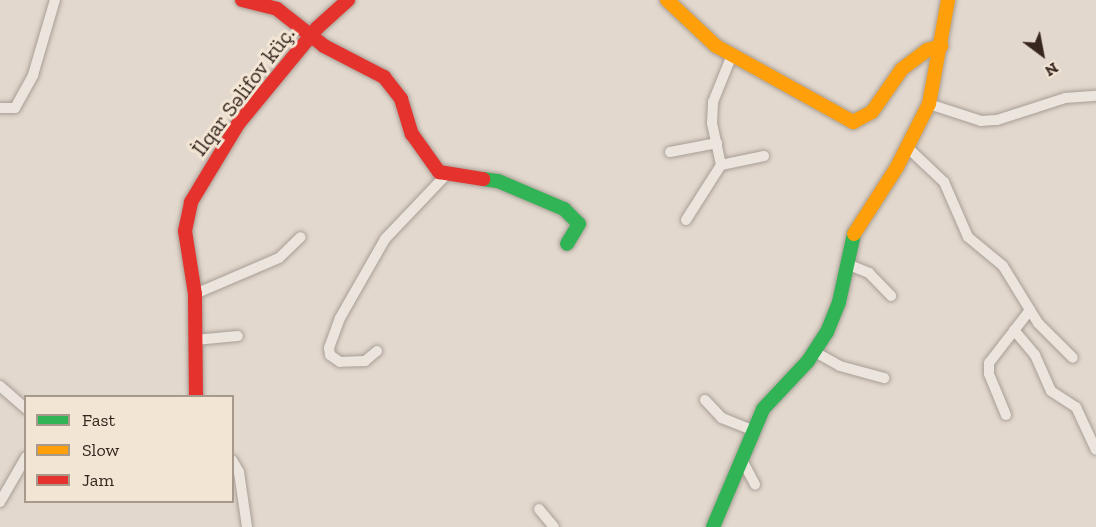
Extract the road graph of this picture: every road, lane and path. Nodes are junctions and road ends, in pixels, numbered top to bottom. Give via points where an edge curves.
1 (55, 0) edge
2 (242, 0) edge
3 (348, 0) edge
4 (667, 0) edge
5 (948, 0) edge
6 (278, 4) edge
7 (311, 36) junction
8 (941, 46) junction
9 (732, 55) junction
10 (1096, 96) edge
11 (929, 104) junction
12 (0, 108) edge
13 (717, 143) junction
14 (908, 148) junction
15 (670, 152) dead end
16 (764, 156) dead end
17 (721, 165) junction
18 (446, 175) junction
19 (686, 220) dead end
20 (301, 237) dead end
21 (567, 244) dead end
22 (847, 264) junction
23 (195, 294) junction
24 (891, 296) dead end
25 (1030, 310) junction
26 (1014, 330) junction
27 (238, 336) dead end
28 (195, 340) junction
29 (377, 351) dead end
30 (814, 352) junction
31 (1073, 358) dead end
32 (884, 378) dead end
33 (0, 386) edge
34 (196, 395) edge
35 (705, 400) dead end
36 (24, 407) edge
37 (1006, 415) dead end
38 (752, 430) junction
39 (1096, 450) edge
40 (741, 458) junction
41 (24, 460) edge
42 (234, 463) edge
43 (755, 484) dead end
44 (0, 502) edge
45 (539, 508) dead end
46 (247, 527) edge
47 (554, 527) edge
48 (713, 527) edge

1 - 12 street via 33,75 15,108
2 - 6 street
3 - 7 street, İlqar Səlifov küç.
4 - 9 street via 695,30
5 - 8 street
6 - 7 street
7 - 18 street via 370,68 395,88 420,147
7 - 23 street, İlqar Səlifov küç. via 238,124 191,202 185,231
8 - 9 street via 927,50 902,69 872,112 853,122
8 - 11 street
9 - 13 street via 713,102 712,123
10 - 11 street via 1065,98 997,120 981,121
11 - 14 street
13 - 15 street
13 - 17 street
14 - 22 street via 855,227
14 - 25 street via 938,173 968,237 1003,266
16 - 17 street
17 - 19 street
18 - 21 street via 498,181 564,209 579,224
18 - 29 street via 400,221 366,267 329,348 330,355 340,362 365,361
20 - 23 street via 279,258
22 - 24 street via 868,273
22 - 30 street via 836,308
23 - 28 street, İlqar Səlifov küç.
25 - 26 street
25 - 31 street via 1049,336
26 - 37 street via 989,363 989,374
26 - 39 street via 1035,355 1051,391 1076,407
27 - 28 street
28 - 34 street, İlqar Səlifov küç.
30 - 32 street via 840,366
30 - 38 street via 772,396
33 - 36 street
35 - 38 street via 722,418
38 - 40 street
40 - 43 street
40 - 48 street
41 - 44 street
42 - 46 street via 239,472
45 - 47 street

